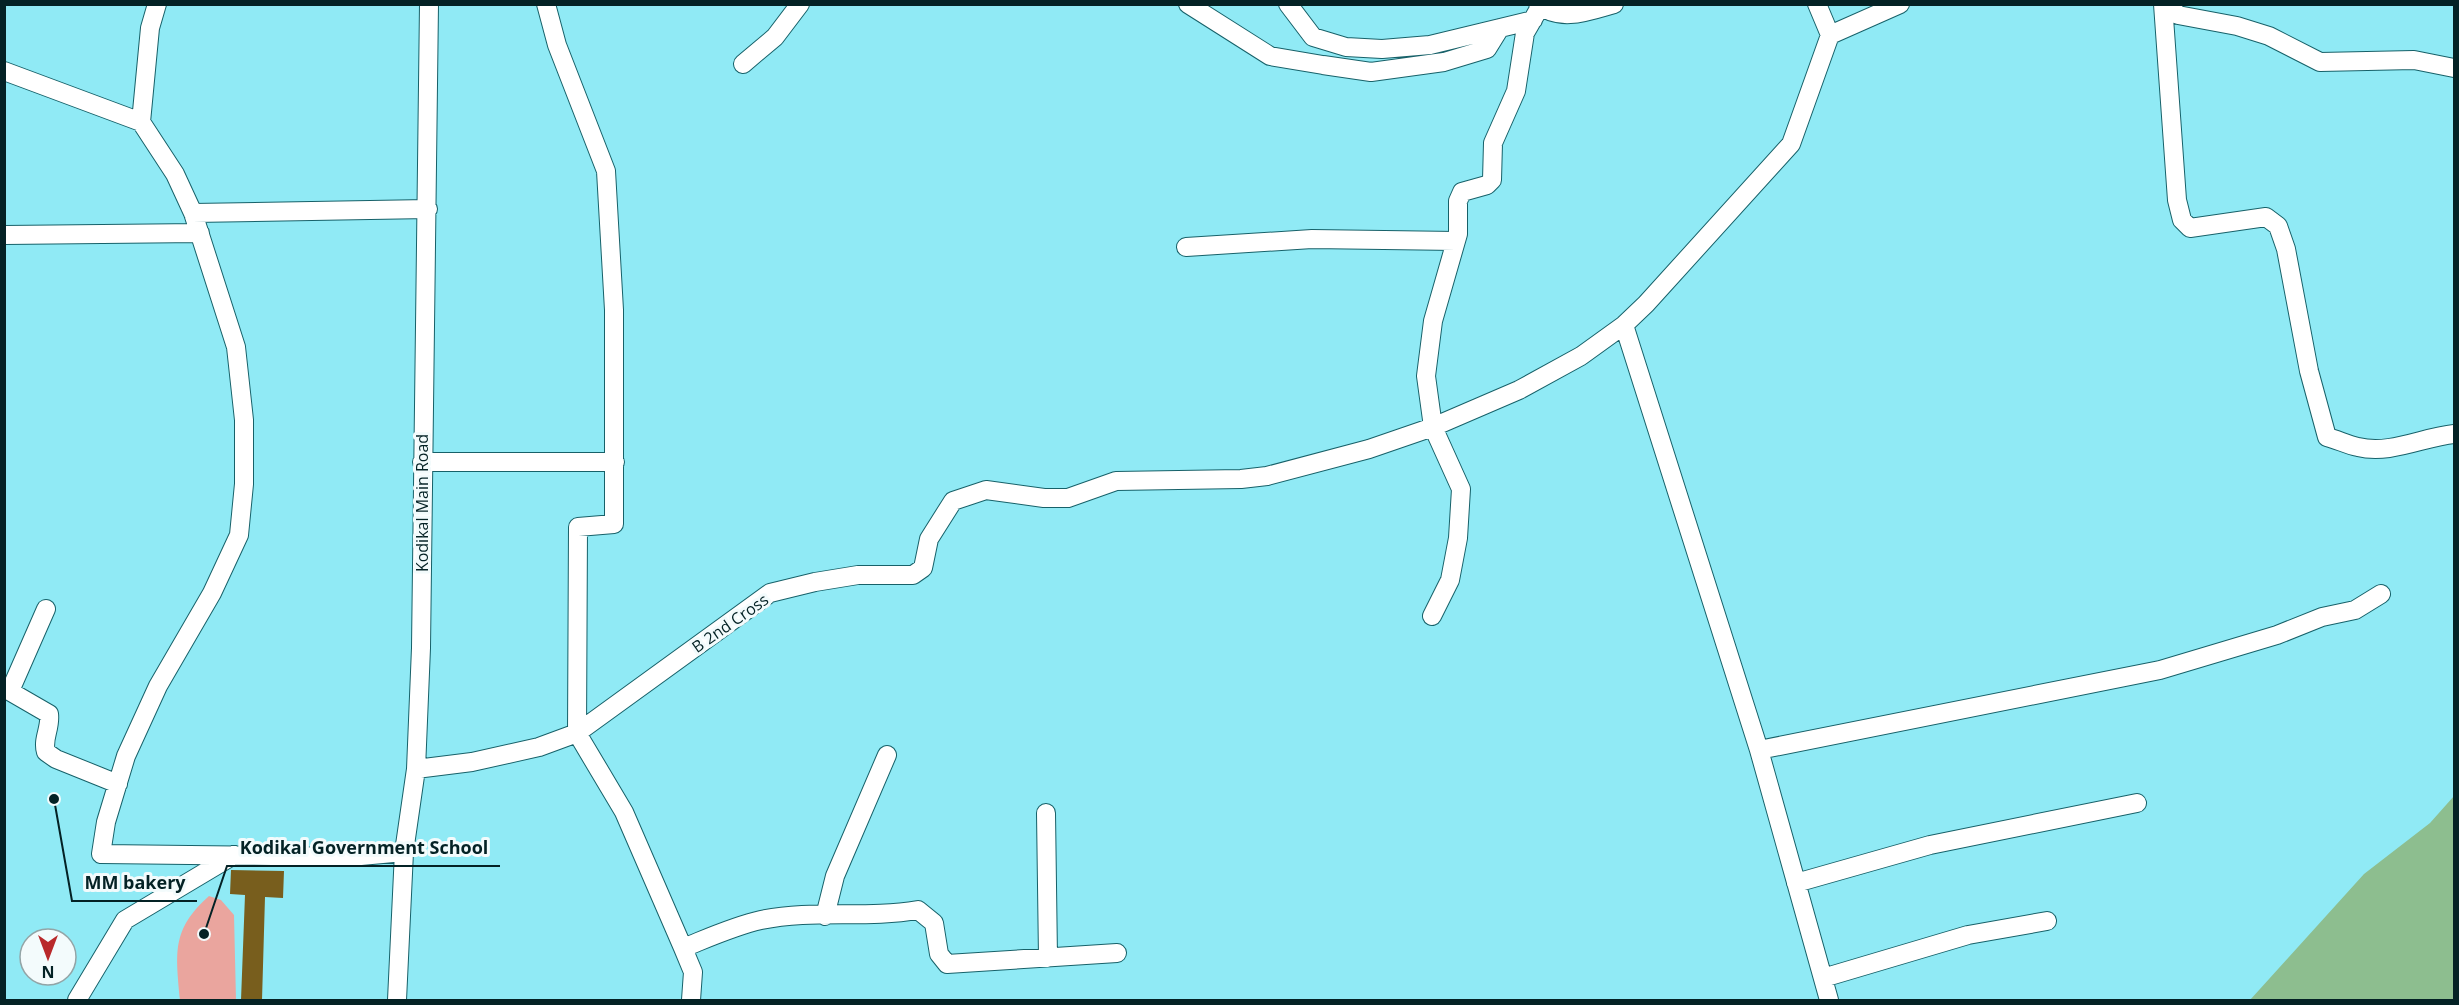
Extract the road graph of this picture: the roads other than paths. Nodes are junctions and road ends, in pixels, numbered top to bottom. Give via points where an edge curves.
1 (157, 4) edge
2 (429, 4) edge
3 (546, 4) edge
4 (800, 4) edge
5 (1188, 4) edge
6 (1288, 4) edge
7 (1614, 4) edge
8 (1817, 4) edge
9 (1900, 4) edge
10 (2163, 4) edge
11 (2168, 4) edge
12 (1537, 10) edge
13 (1500, 27) junction
14 (1830, 35) junction
15 (743, 64) dead end
16 (2454, 68) edge
17 (4, 71) edge
18 (141, 122) junction
19 (428, 209) junction
20 (193, 213) junction
21 (200, 233) junction
22 (4, 234) edge
23 (1456, 241) junction
24 (1186, 247) dead end
25 (1624, 325) junction
26 (1433, 427) junction
27 (2454, 434) edge
28 (422, 462) junction
29 (615, 462) junction
30 (2381, 594) dead end
31 (45, 609) dead end
32 (1432, 616) dead end
33 (7, 690) edge
34 (577, 733) junction
35 (1759, 750) junction
36 (887, 755) dead end
37 (416, 769) junction
38 (118, 784) junction
39 (2137, 803) dead end
40 (1046, 813) dead end
41 (404, 852) junction
42 (235, 855) junction
43 (1796, 883) junction
44 (825, 916) junction
45 (2048, 921) dead end
46 (683, 948) junction
47 (1117, 953) dead end
48 (1048, 958) junction
49 (1823, 978) junction
50 (77, 1000) edge
51 (398, 1000) edge
52 (691, 1000) edge
53 (1829, 1000) edge

1 - 18 street via 150,28
2 - 19 street, Kodikal Main Road
3 - 29 street via 557,45 606,171 614,310
4 - 15 street via 775,38
5 - 13 street via 1270,56 1371,72 1444,62 1488,49
6 - 13 street via 1312,37 1346,47 1430,45
7 - 12 street via 1559,15
8 - 14 street
9 - 14 street
10 - 27 street via 2177,200 2182,220 2190,228 2266,217 2278,226 2327,437 2359,448 2383,448
11 - 16 street via 2178,15 2269,36 2320,62 2414,60
12 - 13 street
12 - 23 street via 1525,33 1516,91 1493,143 1492,180 1462,192
14 - 25 street, B 2nd Cross via 1791,144 1702,245
17 - 18 street
18 - 20 street via 176,174
19 - 20 street
19 - 28 street, Kodikal Main Road
20 - 21 street
21 - 22 street
21 - 38 street via 236,347 244,420 239,535 212,593 158,686 126,756
23 - 24 street via 1312,239
23 - 26 street via 1428,348 1426,376
25 - 26 street, B 2nd Cross via 1550,373
25 - 35 street
26 - 32 street via 1461,489 1450,580
26 - 34 street, B 2nd Cross via 1267,476 1116,481 1068,498 986,490 953,501 929,539 923,568 913,575 858,575 770,593
28 - 29 street
28 - 37 street, Kodikal Main Road
29 - 34 street via 614,524 578,526
30 - 35 street via 2355,609 2160,670
31 - 33 street
33 - 38 street via 49,714 45,752
34 - 37 street, B 2nd Cross via 539,747 472,762
34 - 46 street via 624,812
35 - 43 street
36 - 44 street via 835,876
37 - 41 street, Kodikal Main Road
38 - 42 street via 101,854
39 - 43 street via 1930,845
40 - 48 street
41 - 42 street via 350,857
41 - 51 street, Kodikal Main Road
42 - 50 street via 125,920
43 - 49 street
44 - 46 street via 761,920
44 - 48 street via 891,915 918,910 934,923 939,954 947,964
45 - 49 street via 1968,935
46 - 52 street via 693,972
47 - 48 street
49 - 53 street

